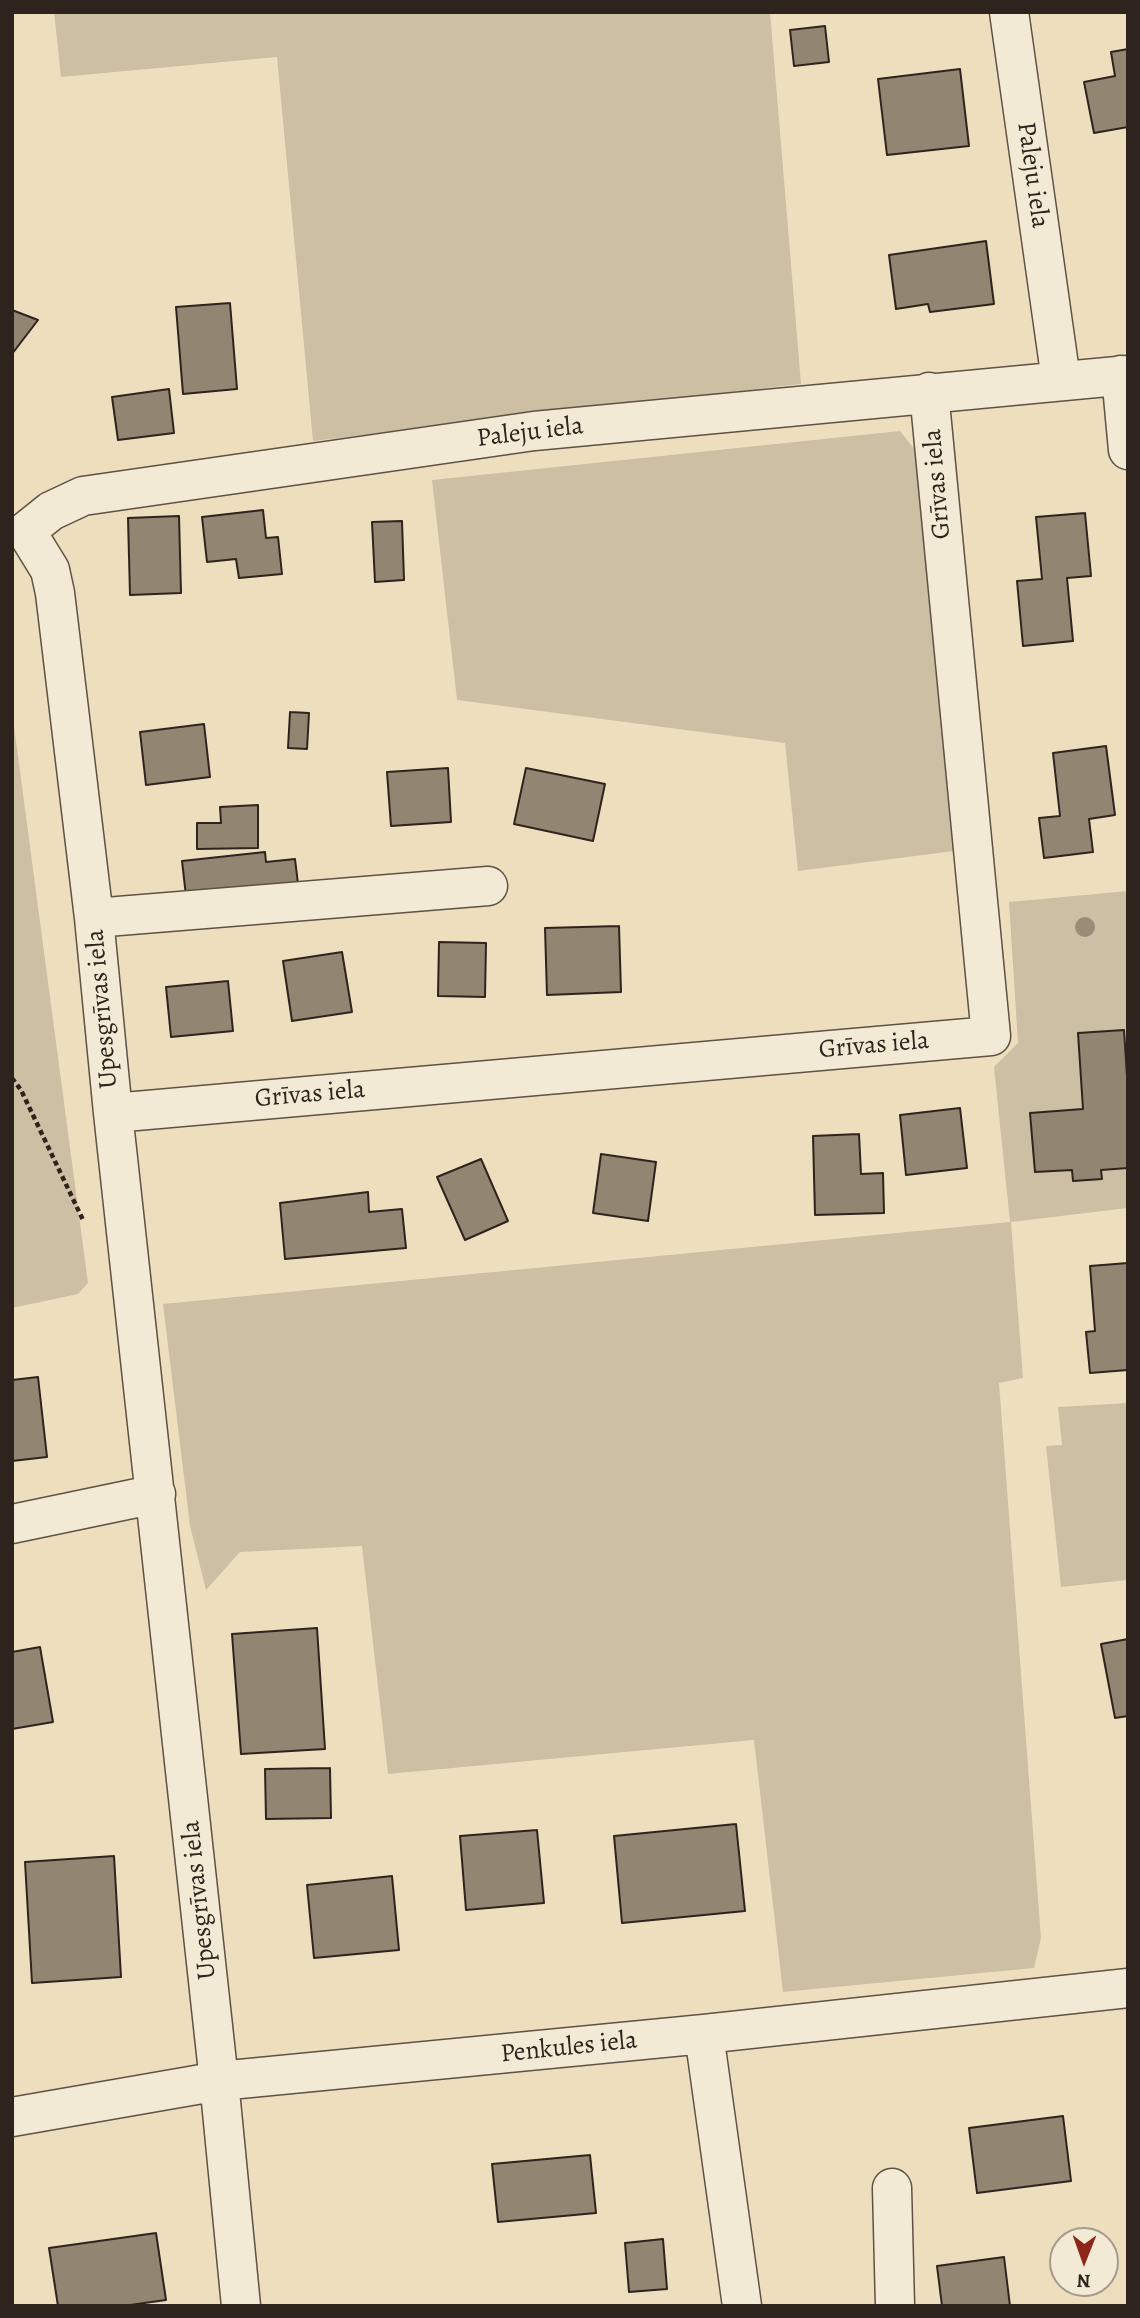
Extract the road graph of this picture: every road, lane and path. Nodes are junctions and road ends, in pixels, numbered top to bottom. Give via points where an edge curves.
1 (1009, 12) edge
2 (1125, 375) edge
3 (1061, 380) junction
4 (929, 392) junction
5 (1128, 450) edge
6 (19, 529) edge
7 (488, 886) dead end
8 (94, 918) junction
9 (12, 1078) edge
10 (113, 1113) junction
11 (85, 1223) dead end
12 (156, 1494) junction
13 (12, 1524) edge
14 (1128, 1988) edge
15 (704, 2035) junction
16 (219, 2081) junction
17 (12, 2117) edge
18 (892, 2188) dead end
19 (241, 2306) edge
20 (742, 2306) edge
21 (895, 2306) edge

1 - 3 street, Paleju iela
2 - 3 street, Paleju iela
2 - 5 street
3 - 4 street, Paleju iela
4 - 6 street, Paleju iela via 534,431 83,496
4 - 10 street, Grīvas iela via 991,1036
6 - 8 street, Upesgrīvas iela via 50,570 55,593
7 - 8 street
8 - 10 street, Upesgrīvas iela
9 - 11 path
10 - 12 street, Upesgrīvas iela
12 - 13 street
12 - 16 street, Upesgrīvas iela
14 - 15 street, Penkules iela
15 - 16 street, Penkules iela
15 - 20 street
16 - 17 street, Penkules iela
16 - 19 street, Upesgrīvas iela
18 - 21 street

